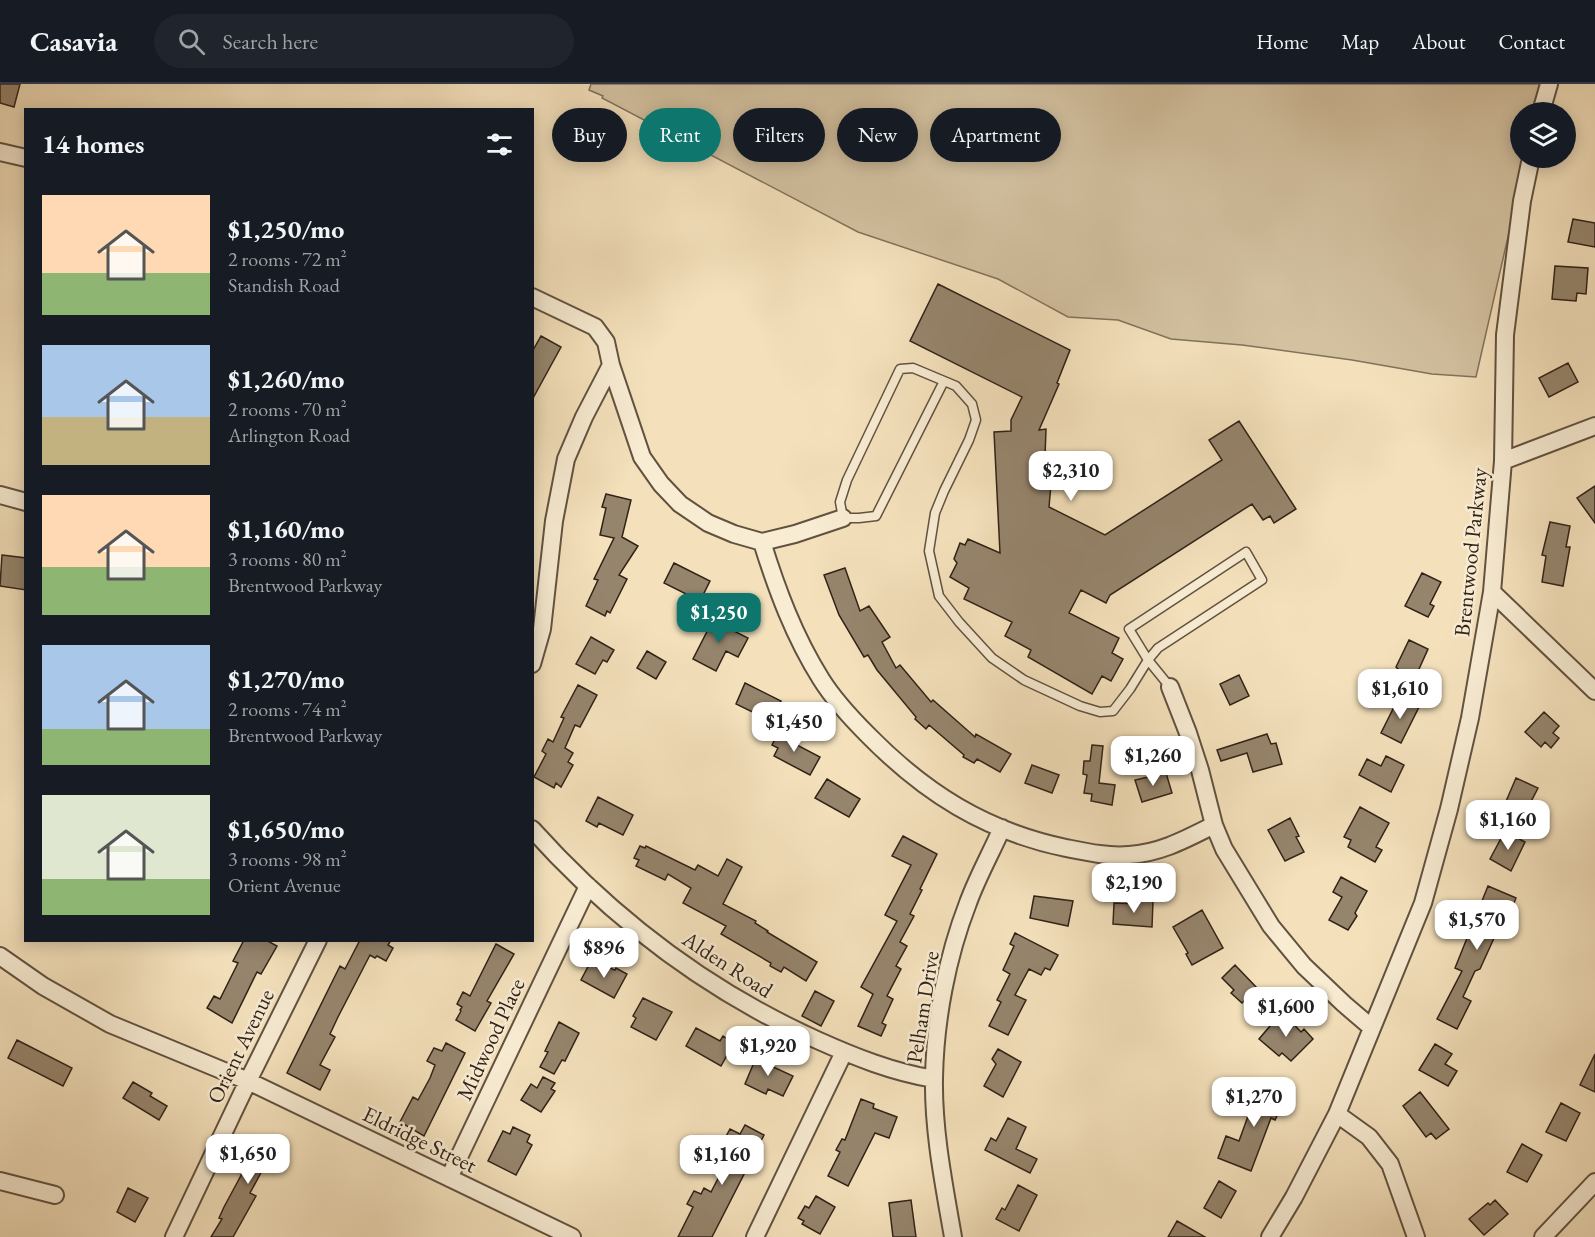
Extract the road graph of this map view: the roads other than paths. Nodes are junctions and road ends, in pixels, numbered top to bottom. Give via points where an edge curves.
1 (1549, 84) edge
2 (1544, 102) edge
3 (0, 152) edge
4 (24, 158) edge
5 (1529, 168) edge
6 (534, 298) edge
7 (611, 365) junction
8 (944, 381) junction
9 (1595, 426) edge
10 (1503, 461) junction
11 (0, 495) edge
12 (24, 501) edge
13 (843, 518) junction
14 (762, 542) junction
15 (1492, 592) junction
16 (534, 657) edge
17 (1148, 660) junction
18 (1170, 687) joint
19 (1595, 691) edge
20 (1214, 825) junction
21 (1002, 828) junction
22 (534, 831) edge
23 (588, 886) junction
24 (317, 942) edge
25 (0, 956) edge
26 (1372, 1028) junction
27 (844, 1053) junction
28 (934, 1079) junction
29 (248, 1081) junction
30 (1337, 1114) junction
31 (449, 1179) junction
32 (0, 1181) edge
33 (1595, 1182) edge
34 (55, 1195) dead end
35 (174, 1237) edge
36 (572, 1237) edge
37 (755, 1237) edge
38 (953, 1237) edge
39 (1270, 1237) edge
40 (1416, 1237) edge
41 (1544, 1237) edge

1 - 2 street
3 - 4 street
5 - 10 street, Brentwood Parkway via 1505,335
6 - 7 street via 595,327 606,342
7 - 14 street via 642,457 661,484 680,504 708,523
7 - 16 street via 566,459 554,521 542,629
8 - 13 lane via 876,516
8 - 13 lane via 913,368 900,369 847,480 840,502
8 - 17 lane via 956,386 972,404 976,420 935,513 929,551 939,596 992,658 1024,680 1080,706 1113,711
9 - 10 street
10 - 15 street, Brentwood Parkway
11 - 12 street
13 - 14 street
14 - 21 street via 784,609 822,681 848,715 926,788
15 - 19 street
15 - 26 street, Brentwood Parkway via 1449,809 1423,903
17 - 17 lane via 1158,648 1262,580 1246,552 1129,629
17 - 18 lane
18 - 20 street via 1200,770
20 - 21 street via 1166,849 1129,856 1089,853
20 - 26 street via 1224,849 1271,926 1304,966
21 - 28 street, Pelham Drive via 955,942 944,990
22 - 23 street, Alden Road
23 - 27 street, Alden Road via 654,943 705,979 755,1010
23 - 31 street, Midwood Place
24 - 29 street, Orient Avenue
25 - 29 street, Eldridge Street via 110,1024
26 - 30 street, Brentwood Parkway
27 - 28 street, Alden Road via 908,1075
27 - 37 street
28 - 38 street, Pelham Drive via 939,1151
29 - 31 street, Eldridge Street
29 - 35 street, Orient Avenue
30 - 39 street, Brentwood Parkway
30 - 40 street via 1369,1137 1390,1164
31 - 36 street, Eldridge Street
32 - 34 street
33 - 41 street

